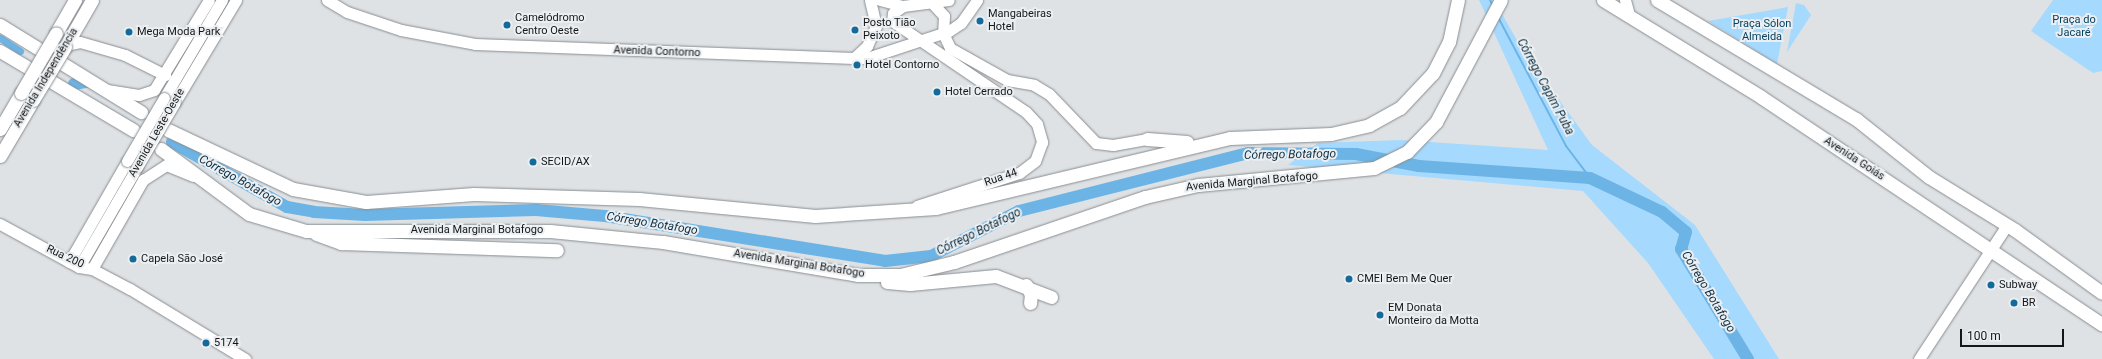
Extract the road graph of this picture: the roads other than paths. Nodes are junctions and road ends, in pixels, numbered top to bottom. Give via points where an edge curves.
1 (75, 0) edge
2 (92, 0) edge
3 (209, 0) edge
4 (222, 0) edge
5 (236, 0) edge
6 (327, 0) edge
7 (870, 0) edge
8 (880, 0) edge
9 (949, 0) edge
10 (978, 0) edge
11 (1458, 0) edge
12 (1603, 0) edge
13 (1625, 0) edge
14 (1658, 0) edge
15 (1500, 1) edge
16 (934, 4) junction
17 (903, 6) junction
18 (1629, 15) junction
19 (892, 21) junction
20 (0, 25) edge
21 (876, 26) junction
22 (943, 33) junction
23 (919, 38) junction
24 (65, 46) junction
25 (0, 51) edge
26 (854, 58) junction
27 (164, 75) junction
28 (106, 90) junction
29 (169, 100) junction
30 (141, 112) dead end
31 (0, 129) edge
32 (133, 130) dead end
33 (168, 130) dead end
34 (1147, 139) joint
35 (1201, 144) junction
36 (161, 149) dead end
37 (0, 156) edge
38 (196, 177) junction
39 (902, 211) junction
40 (0, 224) edge
41 (2007, 225) junction
42 (306, 231) junction
43 (557, 250) dead end
44 (1991, 251) junction
45 (74, 264) junction
46 (92, 269) junction
47 (858, 275) junction
48 (1026, 285) junction
49 (2102, 294) edge
50 (1050, 297) dead end
51 (1030, 304) dead end
52 (2102, 324) edge
53 (245, 359) edge
54 (1920, 359) edge

1 - 31 main road, Avenida Independência, bridge
2 - 24 main road, Avenida Independência
3 - 27 main road
4 - 29 main road, Avenida Leste-Oeste
5 - 29 main road, Avenida Leste-Oeste
6 - 26 main road, Avenida Contorno via 346,12 401,30 475,44
7 - 21 main road
8 - 17 main road
9 - 16 main road
10 - 22 main road, Avenida Contorno via 961,23
11 - 35 main road via 1449,42 1433,73 1413,96 1386,117 1350,131 1331,134 1262,135
12 - 18 main road, Avenida Goiás
13 - 18 main road
14 - 41 main road via 1856,119 1930,177
15 - 47 main road, Avenida Marginal Botafogo via 1436,122 1407,152 1374,168 1339,174 1198,186 1145,197 954,262 900,275
16 - 17 main road
16 - 22 main road via 944,16
17 - 19 main road via 893,12
18 - 44 main road, Avenida Goiás via 1761,97
19 - 21 main road
19 - 23 main road, Rua 44
20 - 28 main road
21 - 26 main road via 867,46
22 - 23 main road, Avenida Contorno
22 - 34 main road via 950,48 1007,80 1034,85 1049,94 1096,142 1113,145
23 - 26 main road, Avenida Contorno via 867,58
23 - 39 main road, Rua 44 via 1026,112 1037,124 1042,142 1035,161 1019,172
24 - 27 main road via 80,42 125,56
24 - 37 main road, Avenida Independência, bridge
25 - 32 main road
27 - 28 main road via 154,90 139,95
28 - 30 main road
29 - 45 main road, Avenida Leste-Oeste, bridge
33 - 39 main road via 293,188 366,202 474,194 639,199 815,216
34 - 35 main road
35 - 39 main road via 936,208
36 - 38 main road, Avenida Marginal Botafogo
38 - 42 main road, Avenida Marginal Botafogo via 249,214
38 - 46 main road via 166,165 143,180
40 - 45 main road, Rua 200
41 - 44 main road
41 - 49 main road
42 - 43 main road via 341,243
42 - 47 main road, Avenida Marginal Botafogo via 550,231 663,242
44 - 52 main road, Avenida Goiás
44 - 54 main road
45 - 46 main road, Rua 200
46 - 53 main road, Rua 200 via 130,289
47 - 48 main road via 892,284 996,276
48 - 50 main road
48 - 51 main road via 1031,294

